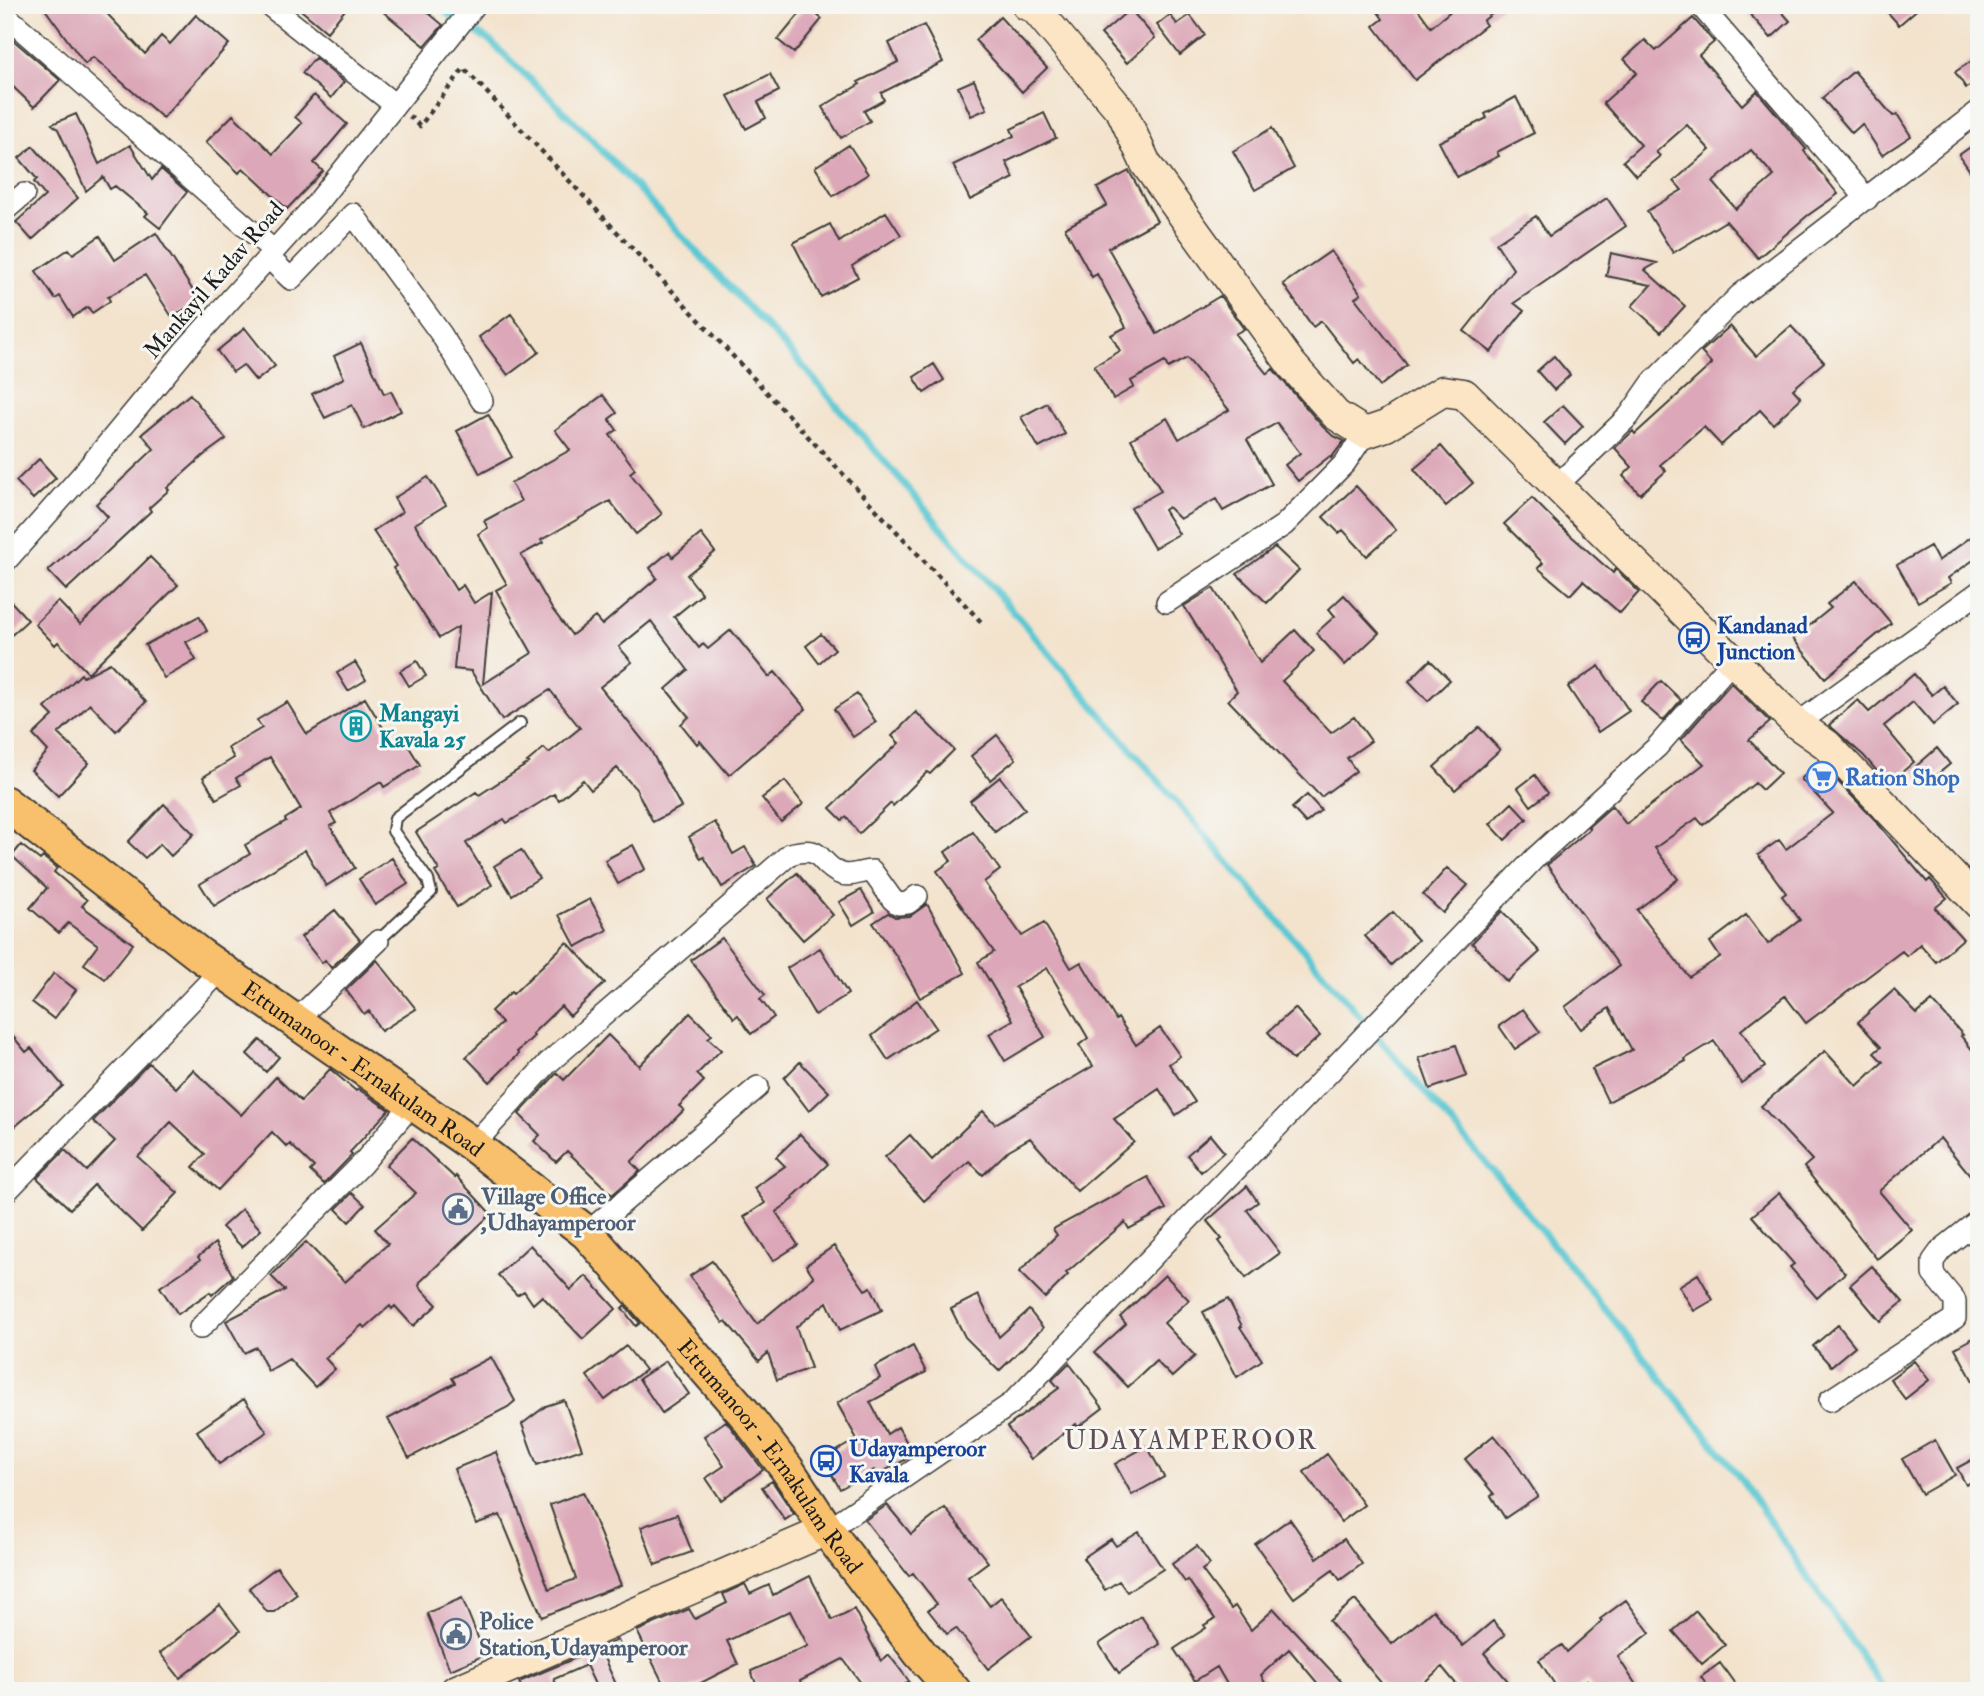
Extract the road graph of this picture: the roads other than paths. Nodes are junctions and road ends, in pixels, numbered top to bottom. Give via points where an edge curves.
1 (270, 5) edge
2 (1700, 5) edge
3 (1033, 6) edge
4 (473, 7) edge
5 (5, 15) edge
6 (395, 104) junction
7 (1979, 111) edge
8 (23, 194) dead end
9 (1867, 199) junction
10 (5, 211) edge
11 (271, 254) junction
12 (482, 401) dead end
13 (1364, 433) junction
14 (1556, 486) junction
15 (5, 562) edge
16 (1979, 592) edge
17 (1167, 602) dead end
18 (1733, 660) junction
19 (520, 723) dead end
20 (1797, 724) junction
21 (5, 803) edge
22 (917, 896) dead end
23 (1979, 904) edge
24 (378, 941) joint
25 (221, 970) junction
26 (295, 1021) junction
27 (758, 1087) dead end
28 (413, 1103) junction
29 (474, 1145) junction
30 (5, 1193) edge
31 (1979, 1220) edge
32 (587, 1233) junction
33 (200, 1328) dead end
34 (1830, 1400) dead end
35 (827, 1530) junction
36 (455, 1691) edge
37 (954, 1691) edge

1 - 6 street
2 - 9 street
3 - 13 main road via 1122,112 1146,164 1291,364 1336,415
4 - 6 street, Mankayil Kadav Road
5 - 11 street
6 - 11 street, Mankayil Kadav Road
7 - 9 street
8 - 10 street
9 - 14 street via 1740,295 1652,383 1629,416
11 - 12 street via 291,279 353,214 441,334
11 - 15 street, Mankayil Kadav Road
13 - 14 main road via 1386,426 1443,391 1464,394
13 - 17 street via 1345,463 1284,525
14 - 18 main road
16 - 20 street
18 - 20 main road
18 - 35 street via 1657,747 1535,858 1011,1404
19 - 24 lane via 395,818 393,831 428,880 431,892
20 - 23 main road via 1827,744
21 - 25 main road, Ettumanoor - Ernakulam Road
22 - 29 street via 898,904 872,871 849,876 816,852 790,853 547,1064
24 - 26 street
25 - 26 main road, Ettumanoor - Ernakulam Road
25 - 30 street
26 - 28 main road, Ettumanoor - Ernakulam Road
27 - 32 street
28 - 29 main road, Ettumanoor - Ernakulam Road
28 - 33 street via 362,1164
29 - 32 main road, Ettumanoor - Ernakulam Road
31 - 34 street via 1933,1261 1933,1274 1955,1301 1955,1318
32 - 35 main road, Ettumanoor - Ernakulam Road via 744,1413
35 - 36 main road
35 - 37 main road, Ettumanoor - Ernakulam Road via 919,1653

